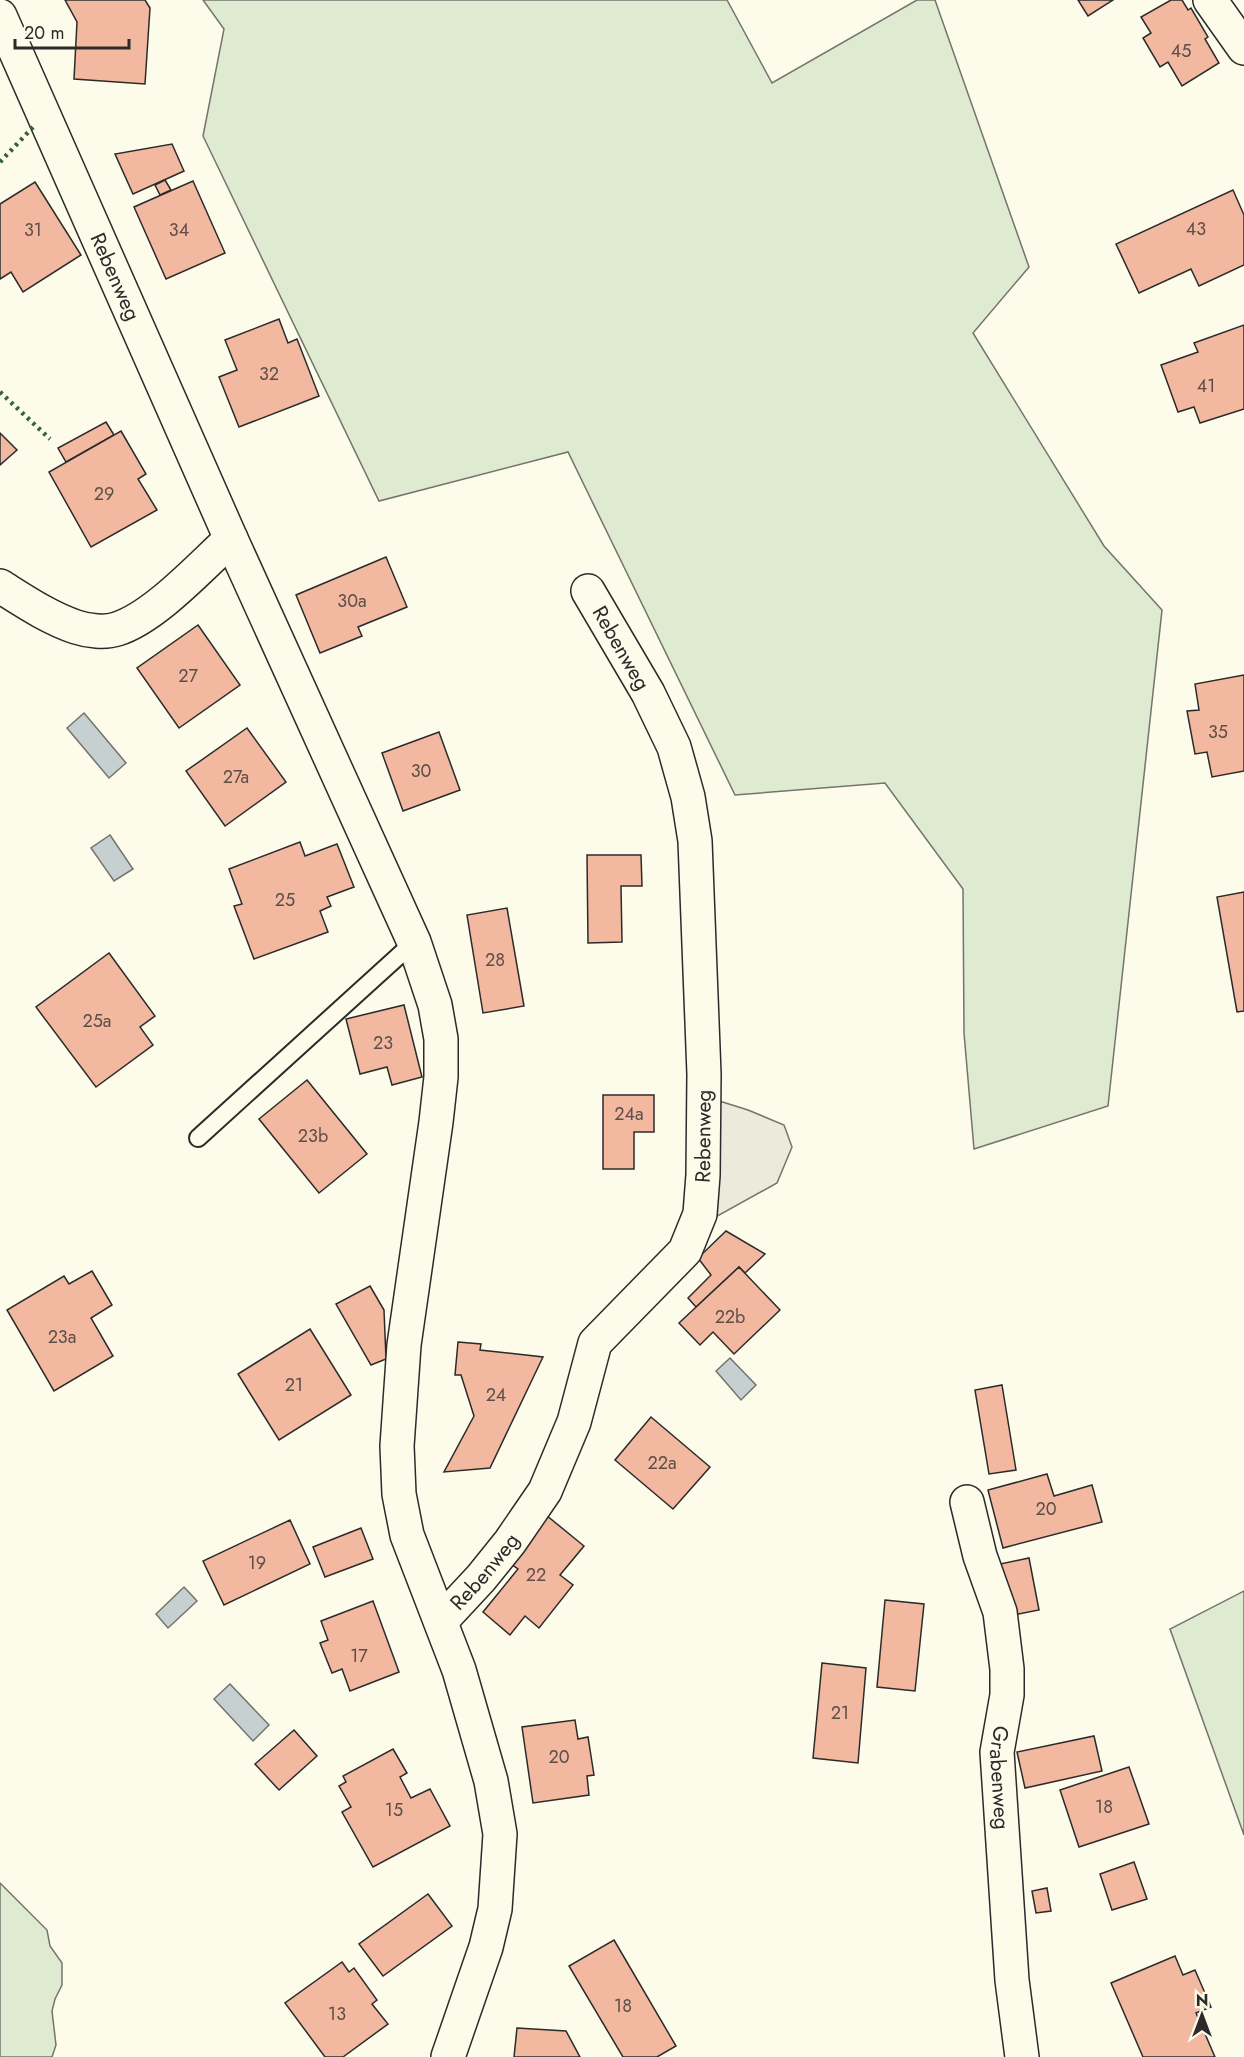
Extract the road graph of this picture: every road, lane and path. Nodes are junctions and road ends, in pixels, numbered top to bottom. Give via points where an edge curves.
1 (1210, 0) edge
2 (0, 16) edge
3 (1244, 48) edge
4 (231, 538) junction
5 (0, 586) edge
6 (588, 591) dead end
7 (414, 942) junction
8 (198, 1138) dead end
9 (967, 1502) dead end
10 (441, 1621) junction
11 (448, 2057) edge
12 (1022, 2057) edge

1 - 3 street
2 - 4 street, Rebenweg
4 - 5 street via 162,602 116,629 77,627 48,615
4 - 7 street, Rebenweg
6 - 10 street, Rebenweg via 648,693 674,747 688,797 694,841 704,1074 700,1214 686,1251 595,1343 574,1422 545,1491 510,1542
7 - 8 lane
7 - 10 street, Rebenweg via 435,1005 441,1040 441,1077 404,1346 397,1446 399,1494 407,1535
9 - 12 street, Grabenweg via 980,1556 1000,1612 1007,1669 998,1752 1012,1980
10 - 11 street, Rebenweg via 491,1781 500,1834 495,1909

